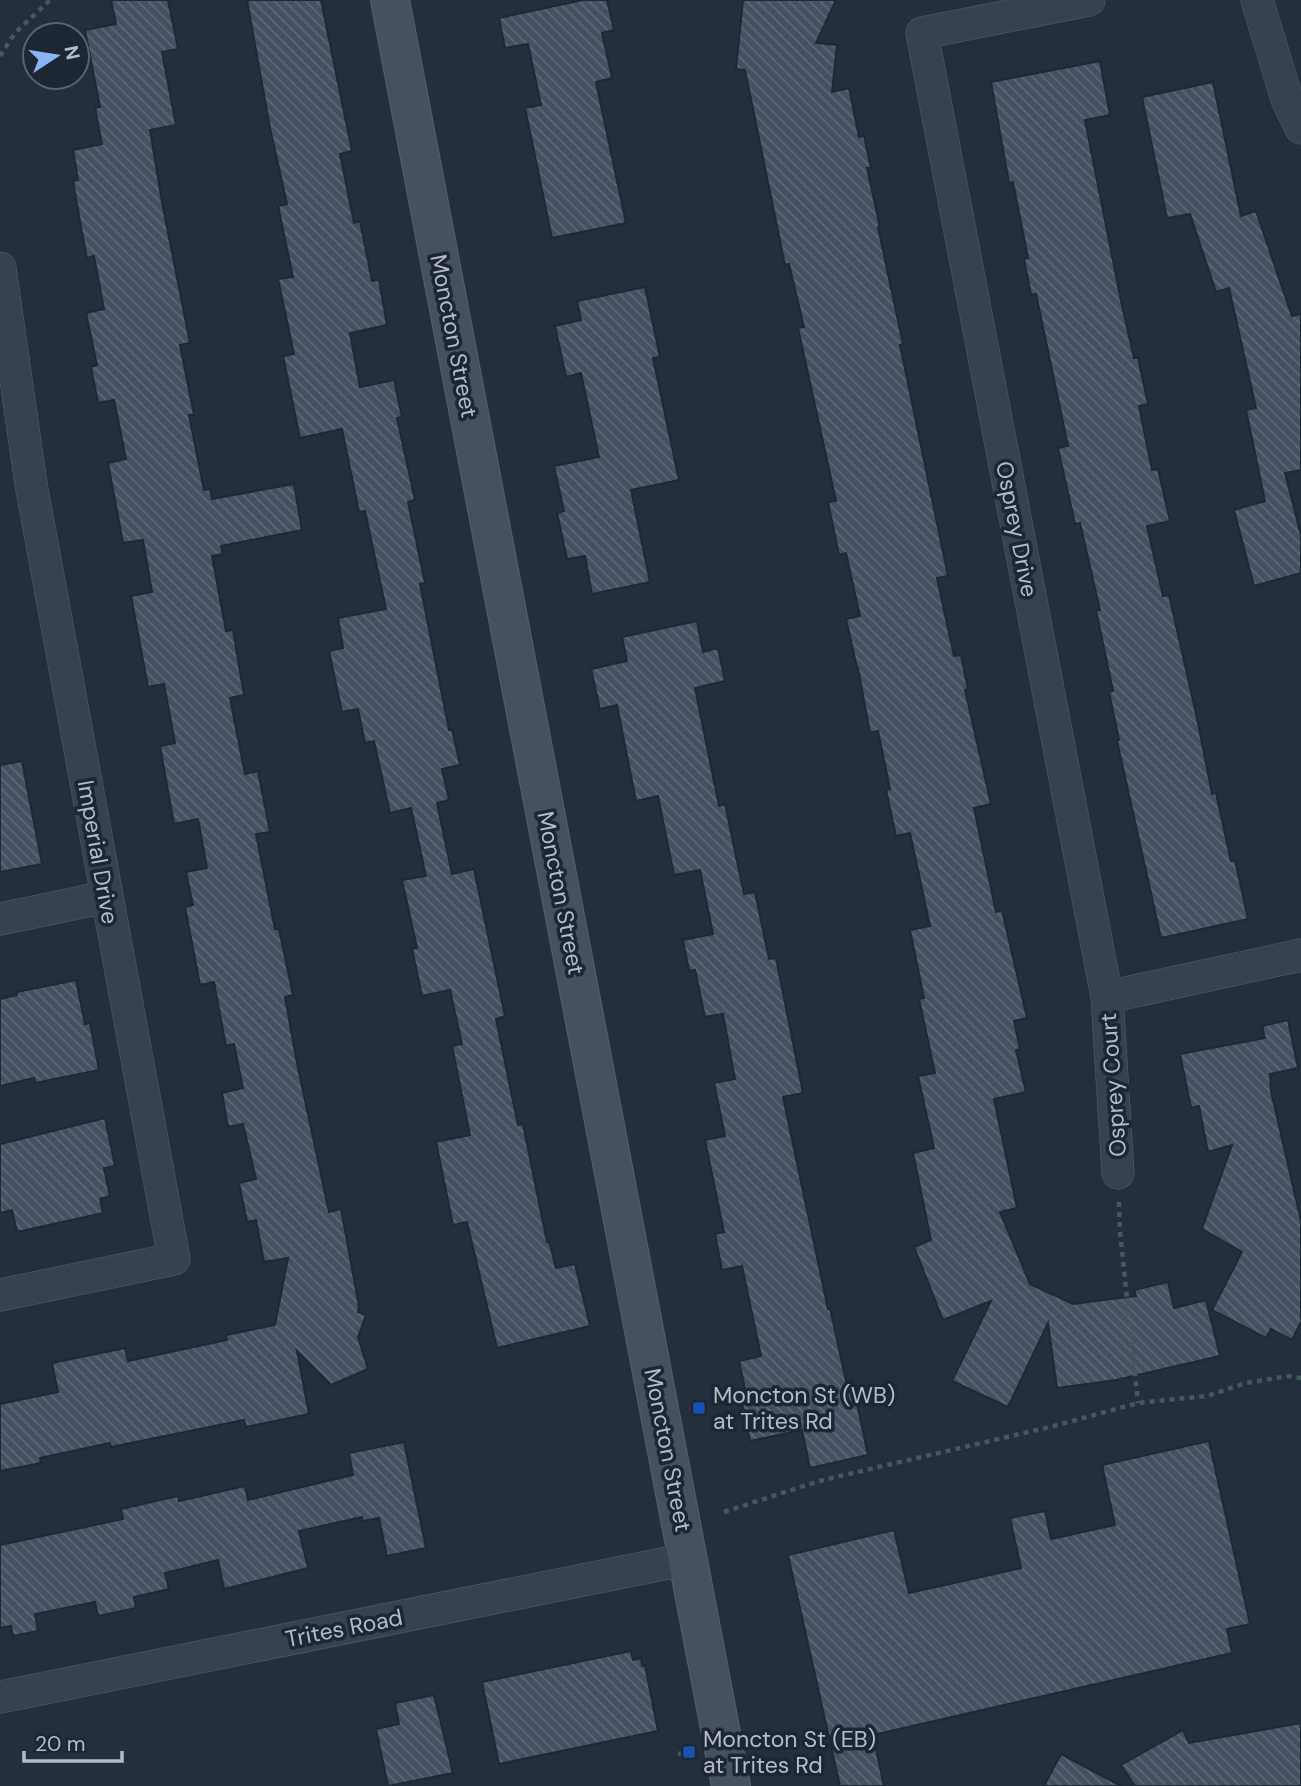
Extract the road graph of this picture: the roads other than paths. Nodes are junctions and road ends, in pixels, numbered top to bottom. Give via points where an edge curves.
1 (390, 0) edge
2 (1089, 0) edge
3 (1257, 0) edge
4 (1301, 128) edge
5 (0, 268) edge
6 (106, 897) junction
7 (0, 919) edge
8 (1301, 955) edge
9 (1107, 997) junction
10 (1118, 1173) road end
11 (0, 1295) edge
12 (688, 1559) junction
13 (0, 1697) edge
14 (732, 1786) edge

1 - 12 street, Moncton Street
2 - 9 street, Osprey Drive via 922,33
3 - 4 street via 1287,99
5 - 6 street, Imperial Drive via 31,484
6 - 7 street
6 - 11 street, Imperial Drive via 174,1259
8 - 9 street
9 - 10 street, Osprey Court
12 - 13 street, Trites Road
12 - 14 street, Moncton Street

